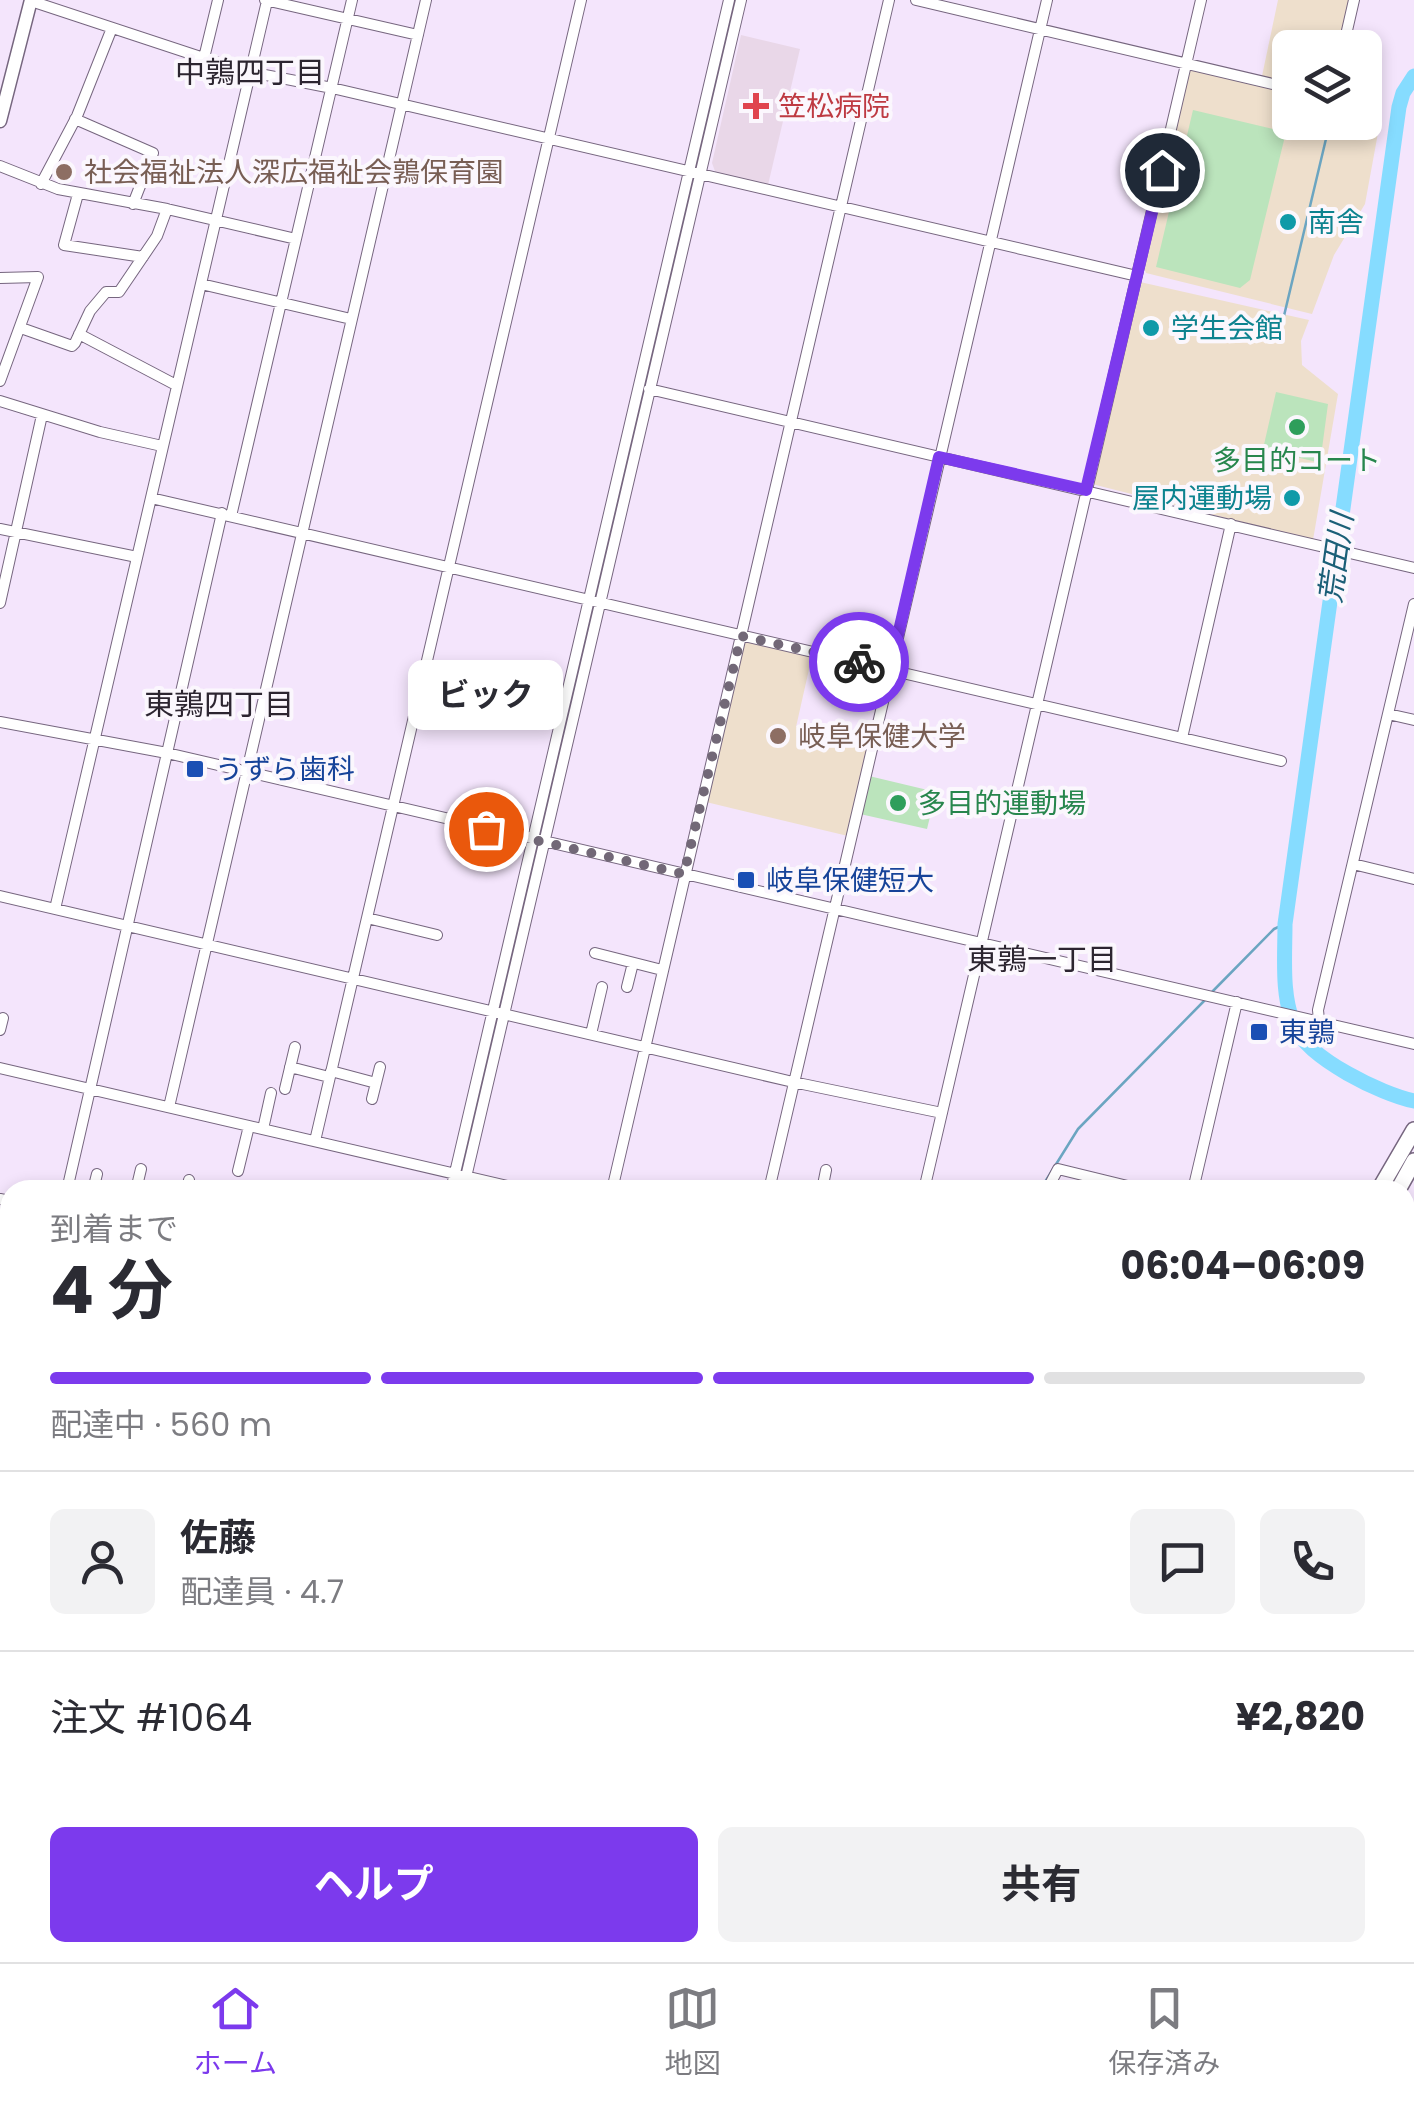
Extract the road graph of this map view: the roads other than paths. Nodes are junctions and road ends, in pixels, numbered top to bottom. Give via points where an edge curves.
1 (218, 0) edge
2 (266, 0) edge
3 (352, 0) edge
4 (426, 0) edge
5 (581, 0) edge
6 (729, 0) edge
7 (740, 0) edge
8 (890, 0) edge
9 (916, 0) edge
10 (1047, 0) edge
11 (1201, 0) edge
12 (1354, 0) edge
13 (31, 1) edge
14 (290, 2) edge
15 (348, 19) junction
16 (112, 28) junction
17 (1040, 28) junction
18 (1347, 30) edge
19 (418, 35) junction
20 (204, 58) junction
21 (1186, 64) junction
22 (253, 70) junction
23 (1272, 84) edge
24 (332, 88) junction
25 (402, 106) junction
26 (75, 119) junction
27 (0, 121) edge
28 (550, 138) junction
29 (0, 166) edge
30 (694, 173) junction
31 (41, 184) junction
32 (78, 194) junction
33 (133, 204) junction
34 (841, 207) junction
35 (167, 209) junction
36 (216, 220) junction
37 (296, 239) junction
38 (990, 241) junction
39 (143, 257) junction
40 (1137, 276) junction
41 (0, 278) edge
42 (201, 284) junction
43 (281, 302) junction
44 (352, 319) junction
45 (21, 328) junction
46 (79, 334) junction
47 (0, 382) edge
48 (176, 385) junction
49 (650, 389) junction
50 (0, 400) edge
51 (42, 414) junction
52 (790, 422) junction
53 (162, 446) junction
54 (939, 457) junction
55 (1086, 490) junction
56 (151, 498) junction
57 (226, 515) junction
58 (1231, 524) junction
59 (0, 528) edge
60 (16, 531) junction
61 (302, 533) junction
62 (136, 557) junction
63 (450, 567) junction
64 (1414, 568) edge
65 (594, 601) junction
66 (0, 603) edge
67 (1414, 604) edge
68 (741, 636) junction
69 (890, 670) junction
70 (1037, 704) junction
71 (1388, 714) junction
72 (1414, 720) edge
73 (0, 722) edge
74 (96, 738) junction
75 (1182, 738) junction
76 (167, 754) junction
77 (1281, 761) dead end
78 (246, 772) junction
79 (393, 807) junction
80 (540, 841) junction
81 (1353, 864) junction
82 (684, 874) junction
83 (1414, 878) edge
84 (0, 896) edge
85 (55, 909) junction
86 (834, 910) junction
87 (366, 918) junction
88 (126, 924) junction
89 (437, 935) dead end
90 (982, 943) junction
91 (207, 944) junction
92 (595, 953) dead end
93 (633, 962) junction
94 (662, 970) junction
95 (352, 978) junction
96 (602, 987) dead end
97 (628, 988) dead end
98 (1237, 1002) junction
99 (499, 1012) junction
100 (1314, 1020) junction
101 (591, 1034) junction
102 (1413, 1041) edge
103 (295, 1046) dead end
104 (645, 1047) junction
105 (290, 1067) junction
106 (380, 1067) dead end
107 (0, 1068) edge
108 (330, 1074) junction
109 (376, 1082) junction
110 (793, 1082) junction
111 (285, 1089) dead end
112 (89, 1090) junction
113 (271, 1093) dead end
114 (372, 1099) dead end
115 (169, 1107) junction
116 (942, 1113) junction
117 (249, 1126) junction
118 (263, 1129) junction
119 (1414, 1130) edge
120 (314, 1141) junction
121 (141, 1169) dead end
122 (826, 1170) dead end
123 (238, 1171) dead end
124 (97, 1174) dead end
125 (460, 1175) junction
126 (69, 1180) edge
127 (96, 1180) edge
128 (138, 1180) edge
129 (457, 1180) edge
130 (461, 1180) edge
131 (481, 1180) edge
132 (614, 1180) edge
133 (772, 1180) edge
134 (824, 1180) edge
135 (926, 1180) edge
136 (1052, 1180) edge
137 (1103, 1180) edge
138 (1195, 1180) edge
139 (1385, 1180) edge

1 - 20 street
2 - 14 street
2 - 22 street
3 - 15 street
4 - 19 street
5 - 28 street
6 - 30 street
7 - 30 street
8 - 34 street
9 - 17 street
10 - 17 street
11 - 21 street
12 - 18 street
13 - 16 street
13 - 27 main road
14 - 15 street
15 - 19 street
15 - 24 street
16 - 20 street
16 - 26 street
17 - 21 street
17 - 38 street
19 - 25 street
20 - 22 street
21 - 23 street
21 - 40 street
22 - 24 street
22 - 36 street
24 - 25 street
24 - 37 street
25 - 28 street
25 - 44 street
26 - 31 street
26 - 33 street via 153,152
28 - 30 street
28 - 63 street
29 - 31 street
30 - 34 street
30 - 49 street
30 - 65 street
31 - 32 street
32 - 33 street
32 - 39 street via 64,244
33 - 35 street
34 - 38 street
34 - 52 street
35 - 36 street
35 - 39 street
36 - 37 street
36 - 42 street
37 - 43 street
38 - 40 street
38 - 54 street
39 - 46 street via 119,292 106,292 90,311
40 - 55 street
41 - 45 street via 38,277
42 - 43 street
42 - 48 street
43 - 44 street
43 - 57 street
44 - 61 street
45 - 46 street via 72,346
45 - 47 street
46 - 48 street
48 - 53 street
49 - 52 street
49 - 65 street
50 - 51 street
51 - 53 street
51 - 60 street
52 - 54 street
52 - 68 street
53 - 56 street
54 - 55 street
54 - 69 street
55 - 58 street
55 - 70 street
56 - 57 street
56 - 62 street
57 - 61 street
57 - 76 street
58 - 64 street
58 - 75 street
59 - 60 street
60 - 62 street
60 - 66 street
61 - 63 street
61 - 78 street
62 - 74 street
63 - 65 street
63 - 79 street
65 - 68 street
65 - 80 street
67 - 71 street
68 - 69 street
68 - 82 street
69 - 70 street
69 - 86 street
70 - 75 street
70 - 90 street
71 - 72 street
71 - 81 street
73 - 74 street
74 - 76 street
74 - 85 street
75 - 77 street
76 - 78 street
76 - 88 street
78 - 79 street
78 - 91 street
79 - 80 street
79 - 87 street
80 - 82 street
80 - 99 street
81 - 83 street
81 - 100 street
82 - 86 street
82 - 94 street
84 - 85 street
85 - 88 street
86 - 90 street
86 - 110 street
87 - 89 street
87 - 95 street
88 - 91 street
88 - 112 street
90 - 98 street
90 - 116 street
91 - 95 street
91 - 115 street
92 - 93 street
93 - 94 street
93 - 97 street
94 - 104 street
95 - 99 street
95 - 108 street
96 - 101 street
98 - 100 street
98 - 138 street
99 - 101 street
99 - 125 street
100 - 102 street
101 - 104 street
103 - 105 street
104 - 110 street
104 - 132 street
105 - 108 street
105 - 111 street
106 - 109 street
107 - 112 street
108 - 109 street
108 - 120 street
109 - 114 street
110 - 116 street
110 - 133 street
112 - 115 street
112 - 126 street
113 - 118 street
115 - 117 street
116 - 135 street
117 - 118 street
117 - 123 street
118 - 120 street
119 - 139 highway
120 - 125 street
121 - 128 street
122 - 134 street
124 - 127 street
125 - 129 street
125 - 130 street
125 - 131 street
136 - 137 street via 1058,1169

